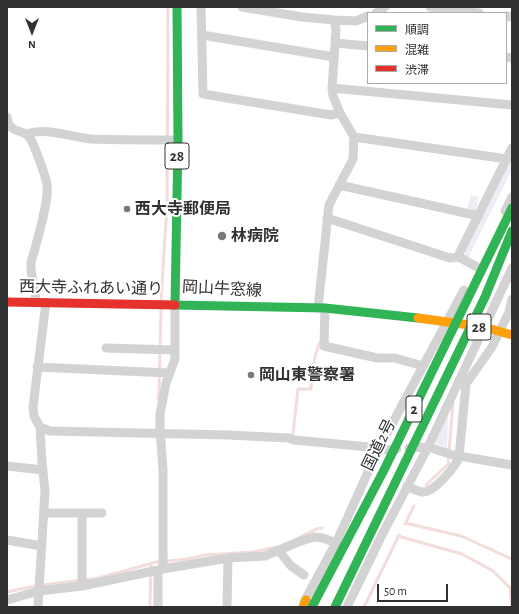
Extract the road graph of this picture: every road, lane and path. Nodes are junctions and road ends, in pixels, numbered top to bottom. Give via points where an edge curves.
1 (177, 7) edge
2 (202, 7) edge
3 (242, 7) edge
4 (430, 7) edge
5 (471, 12) edge
6 (367, 16) edge
7 (334, 20) junction
8 (202, 35) junction
9 (335, 43) junction
10 (367, 46) edge
11 (334, 57) junction
12 (332, 88) junction
13 (512, 105) edge
14 (340, 112) junction
15 (7, 117) edge
16 (26, 134) junction
17 (354, 137) junction
18 (171, 140) junction
19 (512, 148) edge
20 (507, 159) junction
21 (339, 185) junction
22 (512, 197) edge
23 (512, 208) edge
24 (479, 216) junction
25 (327, 218) junction
26 (512, 231) edge
27 (459, 257) junction
28 (477, 267) junction
29 (511, 274) edge
30 (512, 299) edge
31 (7, 302) edge
32 (36, 302) junction
33 (46, 302) junction
34 (175, 305) junction
35 (321, 308) junction
36 (446, 322) junction
37 (484, 328) junction
38 (499, 331) junction
39 (512, 335) edge
40 (106, 348) dead end
41 (175, 350) junction
42 (423, 366) junction
43 (37, 367) junction
44 (163, 372) junction
45 (40, 427) junction
46 (160, 434) junction
47 (428, 446) junction
48 (378, 450) junction
49 (452, 455) junction
50 (512, 465) edge
51 (7, 466) edge
52 (43, 470) junction
53 (407, 486) junction
54 (44, 513) junction
55 (82, 513) junction
56 (102, 513) dead end
57 (7, 540) edge
58 (336, 543) junction
59 (42, 546) junction
60 (279, 551) junction
61 (228, 558) junction
62 (158, 568) junction
63 (304, 575) dead end
64 (82, 582) junction
65 (39, 588) junction
66 (7, 600) edge
67 (306, 605) edge
68 (38, 607) edge
69 (158, 607) edge
70 (227, 607) edge
71 (335, 607) edge
72 (347, 607) edge

1 - 18 main road, 岡山牛窓線 / 28
2 - 8 street
3 - 7 street
4 - 5 street
6 - 7 street via 356,21
7 - 9 street
8 - 11 street
8 - 14 street via 203,94 331,115
9 - 10 street
9 - 11 street
11 - 12 street
12 - 13 street
12 - 14 street
14 - 17 street
15 - 16 street via 8,125
16 - 18 street via 46,131 90,138
16 - 32 street via 32,141 47,184 40,230 31,262
17 - 20 street
17 - 21 street via 353,159
18 - 34 main road, 岡山牛窓線 / 28
19 - 20 street
20 - 24 street
21 - 24 street
21 - 25 street via 329,205
22 - 28 street
23 - 67 main road, 国道2号 / 2, bridge via 382,472
24 - 27 street
25 - 27 street via 450,258
25 - 35 street
26 - 71 main road, 国道2号 / 2, bridge via 485,297
27 - 28 street
28 - 36 street
29 - 37 street
30 - 38 street via 509,312
31 - 32 main road, 西大寺ふれあい通り
32 - 33 main road, 西大寺ふれあい通り
33 - 34 main road, 西大寺ふれあい通り
33 - 43 street
34 - 35 main road, 岡山牛窓線 / 28
34 - 41 street
35 - 36 main road, 岡山牛窓線 / 28
35 - 42 street via 324,346 377,358 395,358
36 - 37 main road, 岡山牛窓線 / 28
36 - 42 street
37 - 38 main road, 岡山牛窓線 / 28
37 - 47 street
38 - 39 main road, 岡山牛窓線 / 28
38 - 49 street via 492,347 466,384
40 - 41 street
41 - 44 street via 175,359
42 - 48 street
43 - 44 street
43 - 45 street via 33,408
44 - 46 street via 166,383 160,414
45 - 46 street via 50,431
45 - 52 street
46 - 48 street via 289,438
46 - 62 street via 163,470
47 - 48 street
47 - 49 street
47 - 53 street
48 - 58 street
49 - 50 street
49 - 53 street via 456,464 451,472 428,491 422,492
51 - 52 street
52 - 54 street
53 - 72 street
54 - 55 street
54 - 59 street
55 - 56 street
55 - 64 street
57 - 59 street
58 - 60 street via 314,537
58 - 67 street
59 - 65 street
60 - 61 street via 265,556
60 - 63 street via 291,566
61 - 62 street
61 - 70 street
62 - 64 street
62 - 69 street
64 - 65 street
65 - 66 street
65 - 68 street

